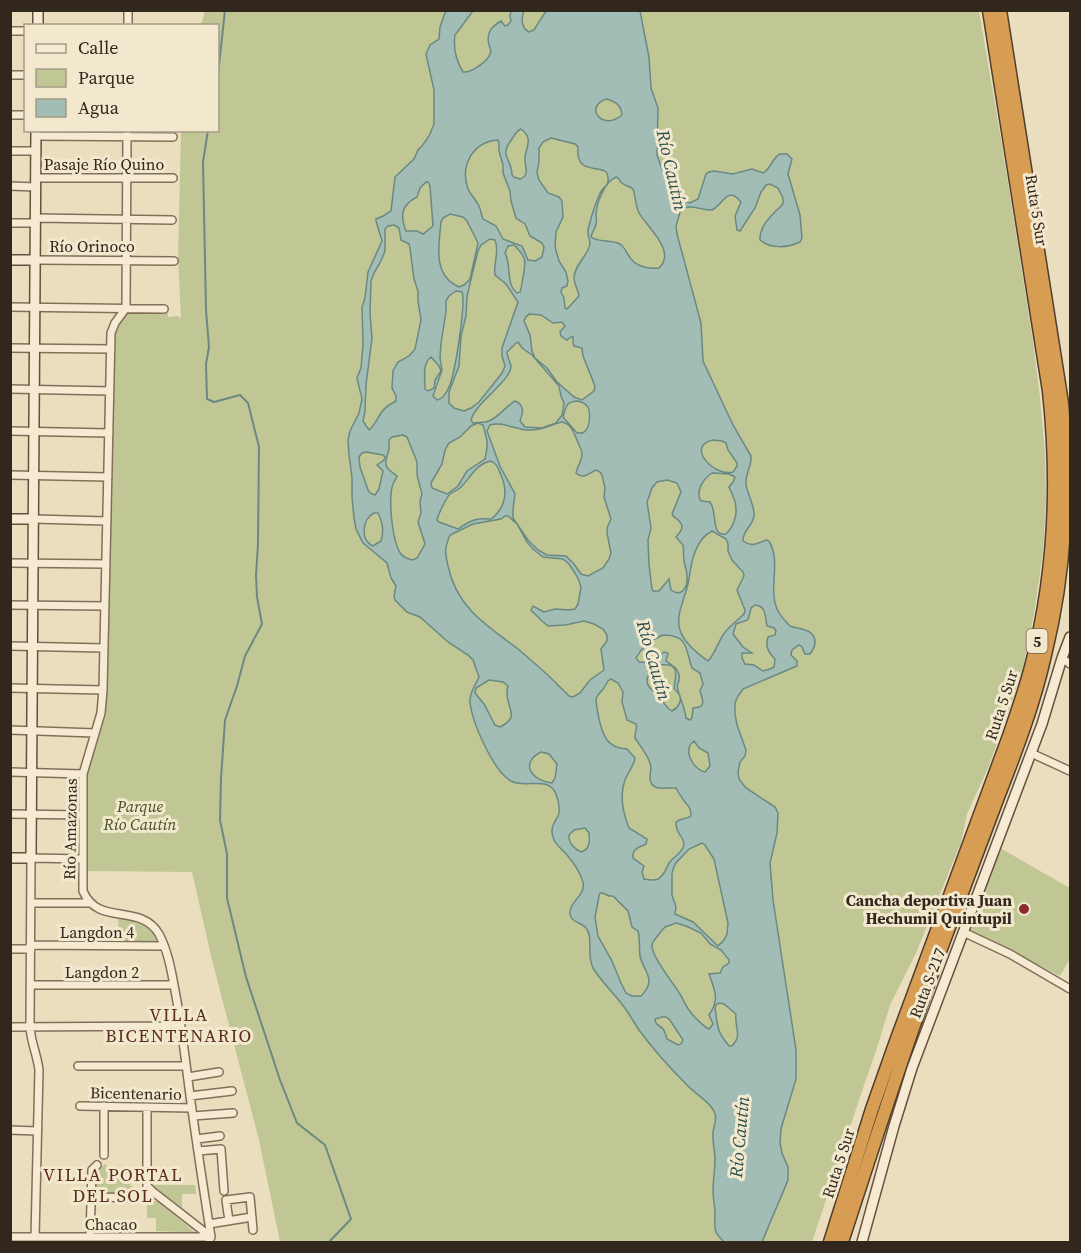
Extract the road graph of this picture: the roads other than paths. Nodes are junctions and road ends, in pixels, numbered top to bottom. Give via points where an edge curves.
1 (989, 10) edge
2 (1000, 10) edge
3 (36, 133) edge
4 (127, 134) edge
5 (173, 137) dead end
6 (10, 151) edge
7 (36, 151) junction
8 (127, 178) junction
9 (173, 178) dead end
10 (36, 182) junction
11 (10, 186) edge
12 (126, 219) junction
13 (172, 220) dead end
14 (35, 221) junction
15 (10, 223) edge
16 (10, 260) edge
17 (36, 260) junction
18 (126, 261) junction
19 (174, 261) dead end
20 (10, 307) edge
21 (35, 308) junction
22 (126, 308) junction
23 (164, 309) dead end
24 (10, 348) edge
25 (35, 348) junction
26 (111, 349) junction
27 (10, 389) edge
28 (35, 390) junction
29 (110, 391) junction
30 (10, 431) edge
31 (35, 432) junction
32 (109, 433) junction
33 (10, 475) edge
34 (34, 475) junction
35 (108, 477) junction
36 (10, 519) edge
37 (34, 519) junction
38 (107, 521) junction
39 (10, 563) edge
40 (34, 563) junction
41 (106, 564) junction
42 (10, 605) edge
43 (33, 606) junction
44 (105, 606) junction
45 (1071, 637) edge
46 (10, 646) edge
47 (33, 646) junction
48 (104, 648) junction
49 (1066, 661) edge
50 (10, 688) edge
51 (32, 689) junction
52 (103, 690) junction
53 (10, 730) edge
54 (32, 731) junction
55 (95, 733) junction
56 (1031, 753) junction
57 (1071, 771) edge
58 (10, 772) edge
59 (32, 773) junction
60 (83, 774) junction
61 (10, 814) edge
62 (31, 814) junction
63 (83, 815) junction
64 (10, 858) edge
65 (31, 858) junction
66 (82, 859) junction
67 (31, 903) junction
68 (90, 903) junction
69 (963, 932) junction
70 (164, 946) junction
71 (30, 947) junction
72 (10, 950) edge
73 (30, 985) junction
74 (174, 985) junction
75 (1071, 989) edge
76 (181, 1026) junction
77 (10, 1027) edge
78 (30, 1027) junction
79 (78, 1066) dead end
80 (186, 1066) junction
81 (219, 1072) dead end
82 (188, 1077) junction
83 (232, 1092) dead end
84 (190, 1096) junction
85 (80, 1106) dead end
86 (104, 1106) junction
87 (147, 1107) junction
88 (192, 1108) junction
89 (233, 1113) dead end
90 (193, 1116) junction
91 (10, 1130) edge
92 (37, 1131) junction
93 (220, 1136) dead end
94 (197, 1139) junction
95 (198, 1151) junction
96 (104, 1155) dead end
97 (97, 1165) dead end
98 (152, 1191) junction
99 (225, 1191) dead end
100 (91, 1197) junction
101 (252, 1217) junction
102 (229, 1221) junction
103 (209, 1224) junction
104 (253, 1230) dead end
105 (10, 1237) edge
106 (35, 1237) junction
107 (90, 1237) junction
108 (151, 1240) edge
109 (182, 1240) edge
110 (210, 1240) edge
111 (830, 1242) edge
112 (842, 1242) edge
113 (862, 1242) edge

1 - 111 highway, Ruta 5 Sur / 5 via 1052,417 1055,492 1048,582 1023,695 895,1044
2 - 112 highway, Ruta 5 Sur / 5 via 1062,403 1066,494 1060,578 1048,644 1030,709 915,1020
3 - 4 street
3 - 7 street
4 - 5 street
4 - 8 street
6 - 7 street
7 - 10 street
8 - 9 street, Pasaje Río Quino
8 - 10 street, Pasaje Río Quino
8 - 12 street
10 - 11 street, Pasaje Río Quino
10 - 14 street
12 - 13 street
12 - 14 street
12 - 18 street
14 - 15 street
14 - 17 street
16 - 17 street, Río Orinoco
17 - 18 street, Río Orinoco
17 - 21 street
18 - 19 street, Río Orinoco
18 - 22 street
20 - 21 street
21 - 22 street
21 - 25 street
22 - 23 street
22 - 26 street, Río Amazonas via 115,322
24 - 25 street
25 - 26 street
25 - 28 street
26 - 29 street, Río Amazonas
27 - 28 street
28 - 29 street
28 - 31 street
29 - 32 street, Río Amazonas
30 - 31 street
31 - 32 street
31 - 34 street
32 - 35 street, Río Amazonas
33 - 34 street
34 - 35 street
34 - 37 street
35 - 38 street, Río Amazonas
36 - 37 street
37 - 38 street
37 - 40 street
38 - 41 street, Río Amazonas
39 - 40 street
40 - 41 street
40 - 43 street
41 - 44 street, Río Amazonas
42 - 43 street
43 - 44 street
43 - 47 street
44 - 48 street, Río Amazonas
45 - 49 street, Ruta S-217
46 - 47 street
47 - 48 street
47 - 51 street
48 - 52 street, Río Amazonas
49 - 56 street, Ruta S-217
50 - 51 street
51 - 52 street
51 - 54 street
52 - 55 street, Río Amazonas
53 - 54 street
54 - 55 street
54 - 59 street
55 - 60 street, Río Amazonas
56 - 57 street
56 - 69 street, Ruta S-217
58 - 59 street
59 - 60 street
59 - 62 street
60 - 63 street, Río Amazonas
61 - 62 street
62 - 63 street
62 - 65 street
63 - 66 street, Río Amazonas
64 - 65 street
65 - 66 street
65 - 67 street
66 - 68 street, Río Amazonas via 83,891
67 - 68 street
67 - 71 street
68 - 70 street via 98,909 147,922 158,932
69 - 75 street
69 - 113 street, Ruta S-217 via 912,1068
70 - 71 street, Langdon 4
70 - 74 street
71 - 72 street, Langdon 4
71 - 73 street
73 - 74 street, Langdon 2
73 - 78 street
74 - 76 street
76 - 78 street
76 - 80 street
77 - 78 street
78 - 92 street via 39,1070
79 - 80 street
80 - 82 street
81 - 82 street
82 - 84 street
83 - 84 street
84 - 88 street
85 - 86 street, Bicentenario
86 - 87 street, Bicentenario
86 - 96 street
87 - 88 street, Bicentenario
87 - 98 street via 147,1186
88 - 90 street
89 - 90 street
90 - 94 street
91 - 92 street
92 - 106 street
93 - 94 street
94 - 95 street
95 - 99 street via 221,1149
95 - 103 street
97 - 100 street via 92,1170
98 - 100 street via 146,1198
98 - 110 street
100 - 107 street
101 - 102 street
101 - 102 street via 250,1197 226,1200
101 - 104 street
102 - 103 street
103 - 110 street
105 - 106 street, Chacao
106 - 107 street, Chacao
107 - 108 street, Chacao
108 - 109 street, Chacao
109 - 110 street, Chacao

